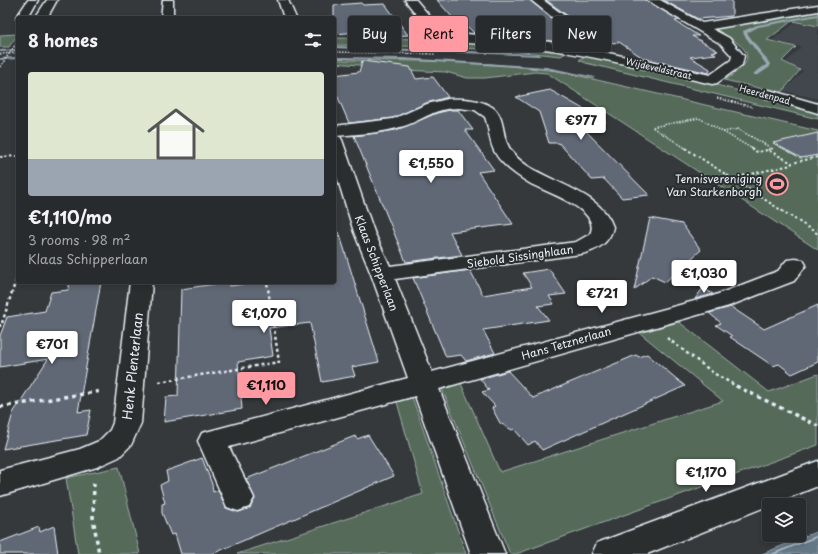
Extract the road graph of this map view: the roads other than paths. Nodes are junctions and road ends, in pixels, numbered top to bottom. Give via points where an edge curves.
1 (33, 0) edge
2 (52, 0) edge
3 (168, 0) edge
4 (284, 0) edge
5 (410, 0) edge
6 (536, 0) edge
7 (652, 0) edge
8 (800, 0) edge
9 (818, 7) edge
10 (23, 16) edge
11 (42, 16) edge
12 (167, 16) edge
13 (289, 16) edge
14 (557, 16) edge
15 (701, 27) junction
16 (553, 46) edge
17 (589, 52) edge
18 (769, 94) road end
19 (818, 109) edge
20 (336, 131) edge
21 (336, 146) edge
22 (795, 265) dead end
23 (382, 274) junction
24 (141, 284) edge
25 (423, 384) junction
26 (818, 473) edge
27 (0, 483) edge
28 (238, 498) dead end
29 (488, 554) edge
30 (609, 554) edge

1 - 10 street
2 - 11 street
3 - 12 street
4 - 13 street
5 - 16 street, Wijdeveldstraat via 439,35
6 - 14 street
7 - 15 street
8 - 9 street
9 - 15 street
15 - 17 street, Wijdeveldstraat via 725,41 738,56 737,62 712,80
18 - 19 street, Heerdenpad
20 - 23 street, Siebold Sissinghlaan via 399,122 440,104 456,103 481,108 494,118 495,132 502,151 514,164 534,179 592,207 600,217 603,227 599,238 581,248
21 - 23 street, Klaas Schipperlaan via 364,232
22 - 25 street, Hans Tetznerlaan via 786,276 721,301
23 - 25 street, Klaas Schipperlaan
24 - 27 street, Henk Plenterlaan via 127,423 121,437 109,449 87,459
25 - 28 street via 212,441
25 - 29 street, Klaas Schipperlaan
26 - 30 street

